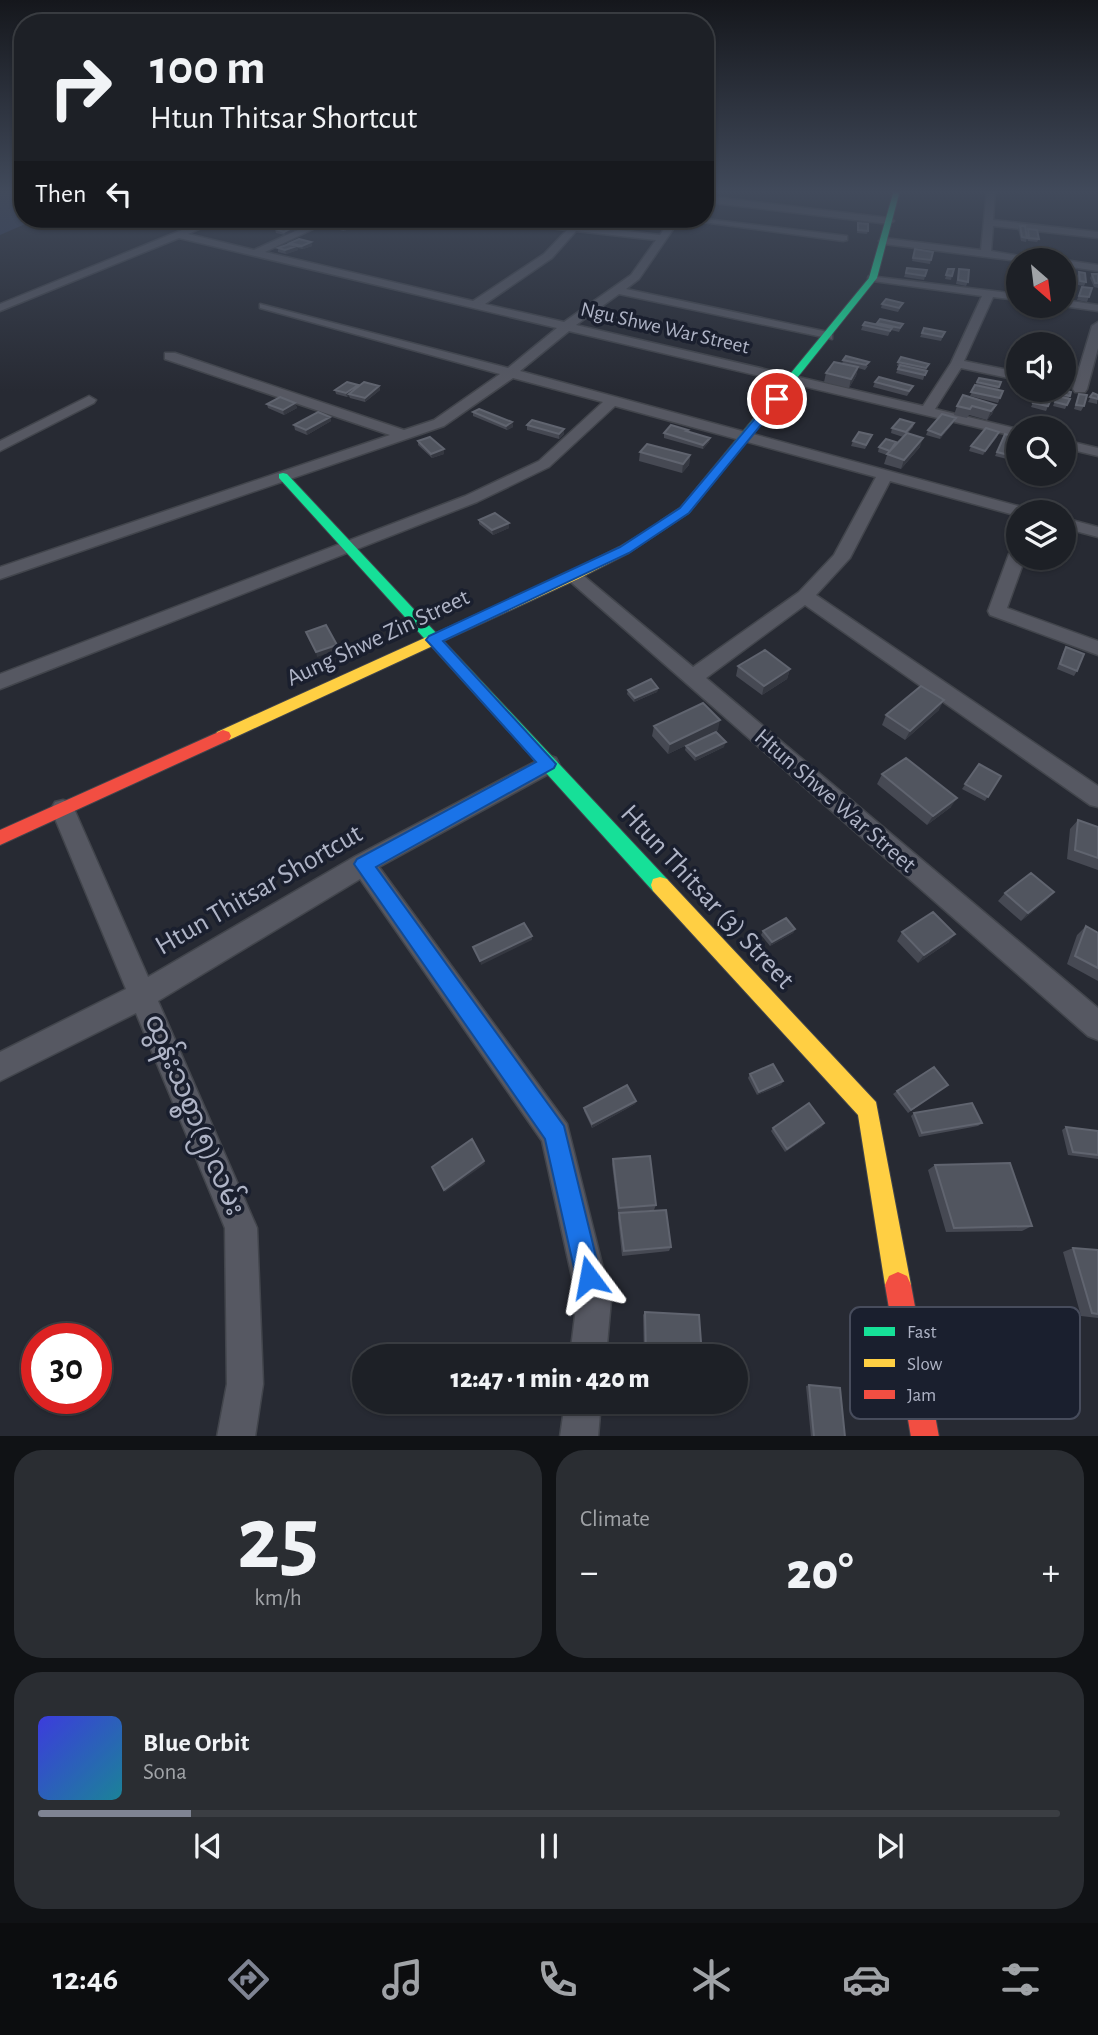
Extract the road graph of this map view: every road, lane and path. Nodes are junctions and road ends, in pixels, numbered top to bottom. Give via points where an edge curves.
1 (125, 257) edge
2 (272, 257) edge
3 (546, 257) edge
4 (649, 257) edge
5 (879, 257) edge
6 (1076, 265) edge
7 (1098, 268) edge
8 (873, 278) junction
9 (617, 290) junction
10 (989, 293) junction
11 (1006, 295) edge
12 (475, 305) junction
13 (1076, 305) edge
14 (264, 306) dead end
15 (0, 308) edge
16 (1098, 308) edge
17 (567, 326) junction
18 (1098, 326) edge
19 (828, 336) junction
20 (170, 356) dead end
21 (957, 363) junction
22 (1006, 373) edge
23 (508, 374) junction
24 (793, 380) junction
25 (1076, 388) edge
26 (1080, 389) junction
27 (1098, 393) edge
28 (89, 400) dead end
29 (611, 402) junction
30 (927, 411) junction
31 (1006, 430) edge
32 (405, 435) junction
33 (746, 438) junction
34 (0, 447) edge
35 (1076, 447) edge
36 (1098, 452) edge
37 (885, 475) junction
38 (283, 476) junction
39 (1006, 507) edge
40 (1076, 526) edge
41 (1098, 532) edge
42 (348, 547) junction
43 (1012, 570) edge
44 (0, 573) edge
45 (573, 576) junction
46 (805, 596) junction
47 (434, 640) junction
48 (1098, 648) edge
49 (692, 678) junction
50 (0, 682) edge
51 (548, 764) junction
52 (1098, 799) edge
53 (63, 809) junction
54 (0, 838) edge
55 (363, 864) junction
56 (143, 995) junction
57 (1098, 1026) edge
58 (0, 1067) edge
59 (902, 1307) edge
60 (589, 1344) edge
61 (582, 1414) edge
62 (236, 1436) edge
63 (579, 1436) edge

1 - 15 street
2 - 12 street, Ngu Shwe War Street
3 - 12 street
4 - 9 street via 635,277
5 - 8 street, Aung Shwe Zin Street
6 - 7 street
8 - 10 street
8 - 19 street, Aung Shwe Zin Street
9 - 17 street
9 - 19 street
10 - 11 street
10 - 21 street
12 - 17 street, Ngu Shwe War Street
13 - 16 street
14 - 23 street
17 - 23 street
17 - 24 street, Ngu Shwe War Street
18 - 26 street
19 - 24 street, Aung Shwe Zin Street
20 - 32 street
21 - 22 street
21 - 30 street
23 - 29 street
23 - 32 street via 439,423
24 - 30 street, Ngu Shwe War Street
24 - 33 street, Aung Shwe Zin Street
25 - 26 street
26 - 27 street
28 - 34 street
29 - 33 street
29 - 42 street via 544,464 471,499
30 - 31 street, Ngu Shwe War Street
32 - 38 street
33 - 37 street
33 - 45 street, Aung Shwe Zin Street via 685,510 625,550
35 - 36 street
37 - 39 street
37 - 46 street via 841,558
38 - 42 street, Htun Thitsar (3) Street
38 - 44 street
40 - 41 street
42 - 47 street, Htun Thitsar (3) Street
42 - 50 street
43 - 48 street via 997,611
45 - 47 street, Aung Shwe Zin Street
45 - 49 street, Htun Shwe War Street
46 - 49 street
46 - 52 street
47 - 51 street, Htun Thitsar (3) Street
47 - 53 street, Aung Shwe Zin Street
49 - 57 street, Htun Shwe War Street
51 - 55 street, Htun Thitsar Shortcut
51 - 59 street, Htun Thitsar (3) Street via 868,1110
53 - 54 street, Aung Shwe Zin Street
53 - 56 street, ထွန်းသစ္စာ(၅)လမ်း
55 - 56 street, Htun Thitsar Shortcut
55 - 60 street via 556,1135 594,1300
56 - 58 street, Htun Thitsar Shortcut
56 - 62 street, ထွန်းသစ္စာ(၅)လမ်း via 241,1228 246,1384
61 - 63 street

